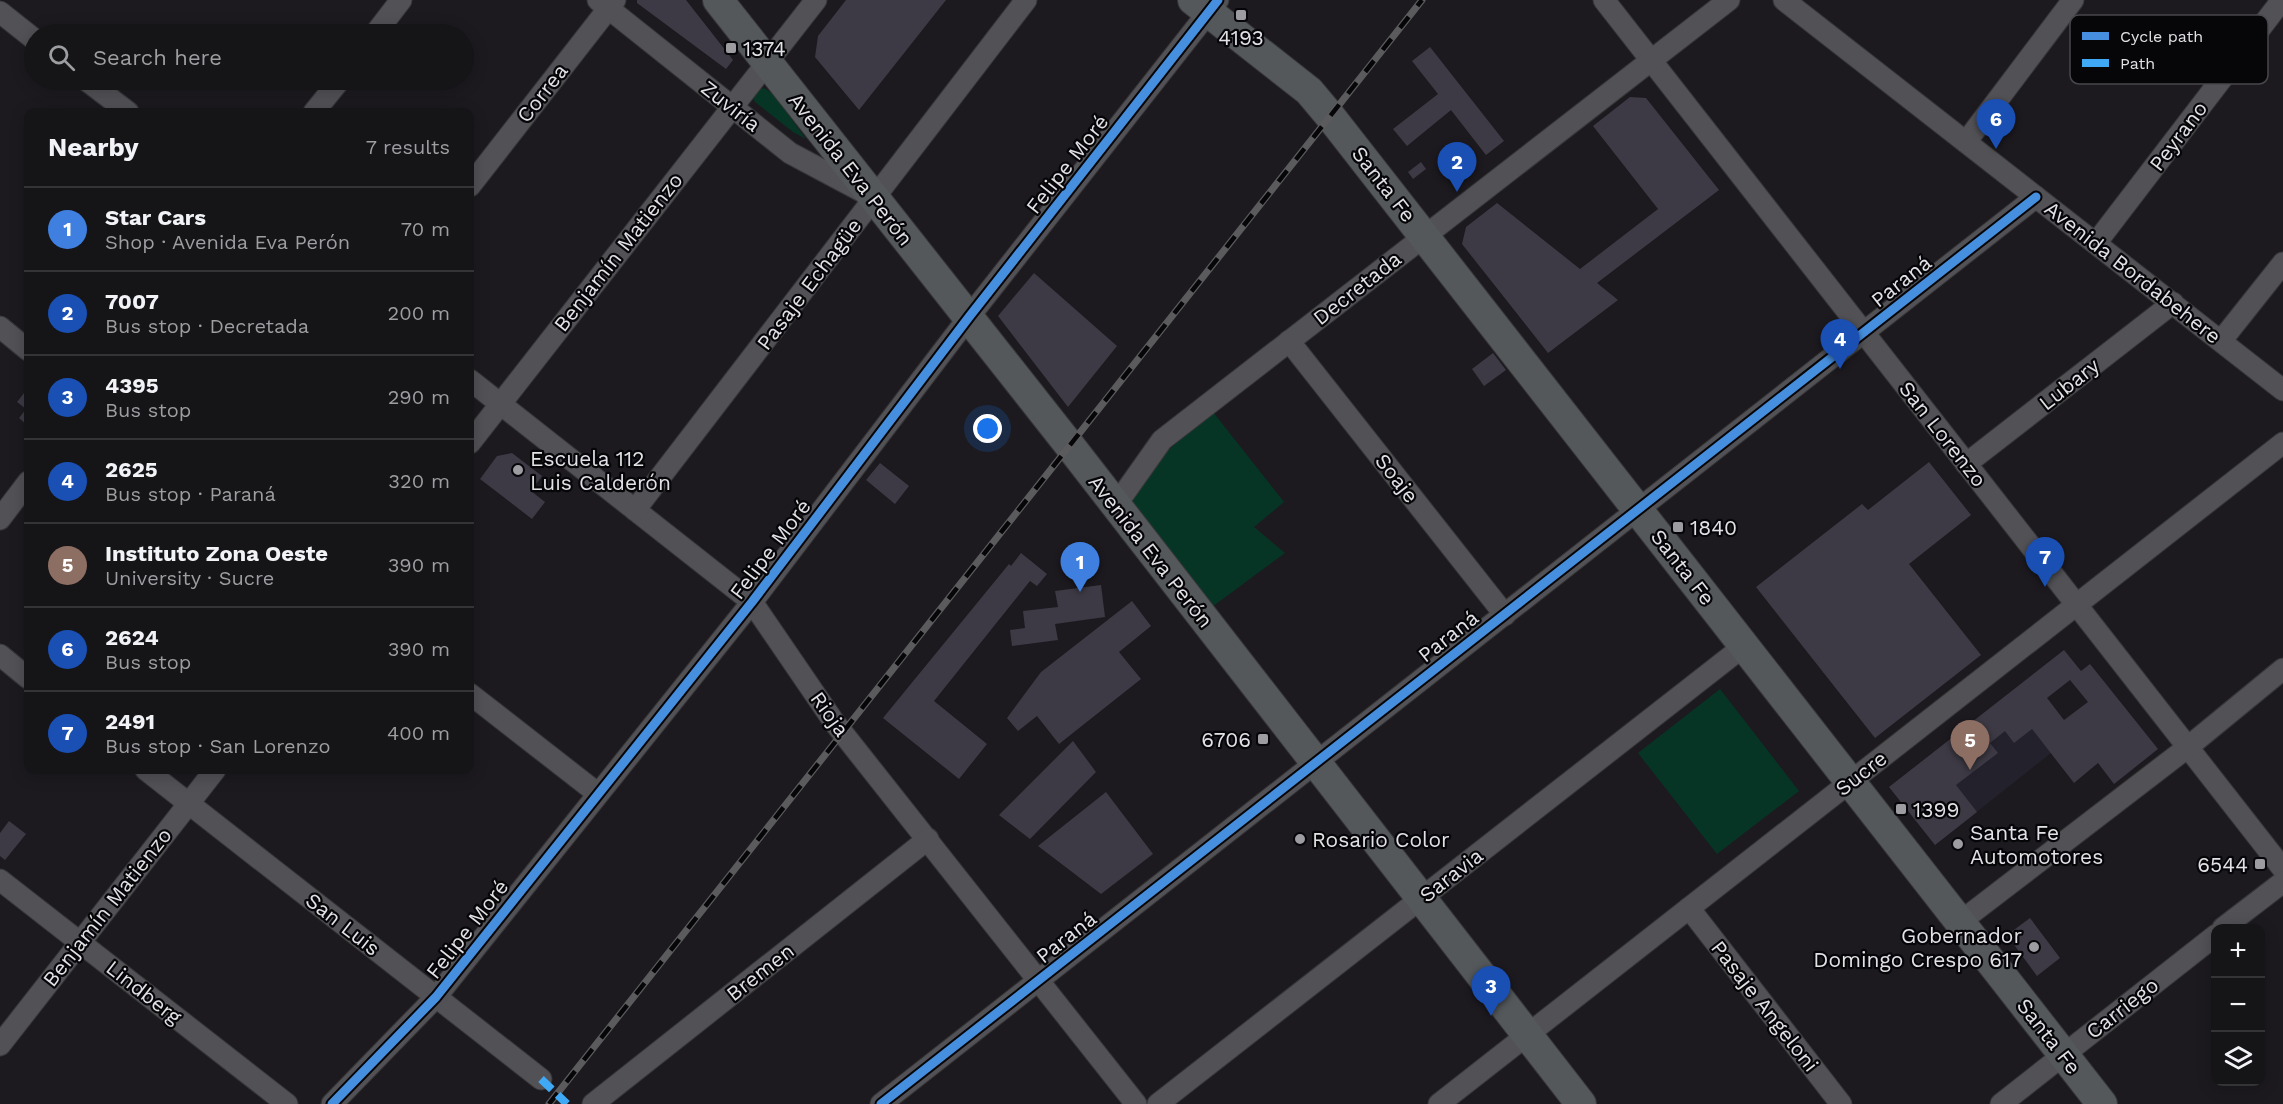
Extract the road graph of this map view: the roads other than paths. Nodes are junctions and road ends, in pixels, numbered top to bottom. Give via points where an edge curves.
1 (401, 0) edge
2 (718, 0) edge
3 (816, 0) edge
4 (1026, 0) edge
5 (1604, 0) edge
6 (1729, 0) edge
7 (1784, 0) edge
8 (2073, 0) edge
9 (2282, 0) edge
10 (607, 3) edge
11 (1207, 4) edge
12 (0, 12) edge
13 (2268, 18) edge
14 (383, 24) edge
15 (24, 31) edge
16 (1651, 60) junction
17 (766, 61) junction
18 (2218, 84) edge
19 (99, 90) edge
20 (332, 90) edge
21 (731, 106) junction
22 (123, 108) edge
23 (317, 108) edge
24 (1966, 142) junction
25 (474, 181) edge
26 (2036, 197) junction
27 (874, 198) junction
28 (1424, 236) junction
29 (2096, 243) junction
30 (2283, 263) edge
31 (2173, 303) junction
32 (969, 318) junction
33 (0, 327) edge
34 (1864, 333) junction
35 (1288, 341) junction
36 (2221, 342) junction
37 (24, 347) edge
38 (474, 383) edge
39 (2283, 390) edge
40 (500, 404) junction
41 (474, 438) edge
42 (2283, 442) edge
43 (1966, 464) junction
44 (24, 487) edge
45 (1116, 505) junction
46 (635, 510) junction
47 (1638, 510) junction
48 (0, 519) edge
49 (752, 602) junction
50 (2076, 604) junction
51 (1504, 615) junction
52 (1744, 646) junction
53 (0, 655) edge
54 (2283, 669) edge
55 (24, 675) edge
56 (474, 697) edge
57 (2188, 747) junction
58 (1316, 763) junction
59 (151, 774) edge
60 (212, 774) edge
61 (1850, 782) junction
62 (597, 793) junction
63 (189, 803) junction
64 (928, 839) junction
65 (2283, 868) edge
66 (0, 880) edge
67 (2283, 882) edge
68 (1421, 898) junction
69 (1689, 908) junction
70 (1960, 922) junction
71 (2228, 924) edge
72 (2211, 939) edge
73 (80, 943) junction
74 (1039, 980) junction
75 (436, 997) junction
76 (1527, 1035) junction
77 (0, 1045) edge
78 (2063, 1054) junction
79 (541, 1079) dead end
80 (287, 1104) edge
81 (332, 1104) edge
82 (593, 1104) edge
83 (881, 1104) edge
84 (1136, 1104) edge
85 (1158, 1104) edge
86 (1439, 1104) edge
87 (1581, 1104) edge
88 (1841, 1104) edge
89 (2001, 1104) edge
90 (2102, 1104) edge

1 - 14 street
2 - 17 main road, Avenida Eva Perón
3 - 17 street, Benjamín Matienzo
4 - 27 street, Pasaje Echagüe
5 - 16 street, San Lorenzo
6 - 16 street, Decretada
7 - 24 street, Avenida Bordabehere
8 - 24 street
9 - 13 street, Peyrano
10 - 21 street, Zuviría
10 - 25 street, Correa
11 - 28 main road, Santa Fe via 1309,91
11 - 32 street, Felipe Moré
12 - 15 street
16 - 28 street, Decretada
16 - 34 street, San Lorenzo
17 - 21 street, Benjamín Matienzo
17 - 27 main road, Avenida Eva Perón
18 - 29 street, Peyrano
19 - 22 street
20 - 23 street
21 - 27 street, Zuviría via 790,153
21 - 40 street, Benjamín Matienzo
24 - 26 street, Avenida Bordabehere
26 - 29 street, Avenida Bordabehere
26 - 34 street, Paraná
27 - 32 main road, Avenida Eva Perón
27 - 46 street, Pasaje Echagüe
28 - 35 street, Decretada
28 - 47 main road, Santa Fe
29 - 31 street, Avenida Bordabehere
30 - 36 street
31 - 36 street, Avenida Bordabehere
31 - 43 street, Lubary
32 - 45 main road, Avenida Eva Perón
32 - 49 street, Felipe Moré
33 - 37 street
34 - 43 street, San Lorenzo
34 - 47 street, Paraná
35 - 45 street, Decretada via 1162,440
35 - 51 street, Soaje
36 - 39 street, Avenida Bordabehere
38 - 40 street, Rioja
40 - 41 street, Benjamín Matienzo
40 - 46 street, Rioja
42 - 50 street, Sucre
43 - 50 street, San Lorenzo
44 - 48 street
45 - 58 main road, Avenida Eva Perón
46 - 49 street, Rioja
47 - 51 street, Paraná
47 - 52 main road, Santa Fe
49 - 62 street, Felipe Moré
49 - 64 street, Rioja via 834,722
50 - 57 street, San Lorenzo
50 - 61 street, Sucre
51 - 58 street, Paraná
52 - 61 main road, Santa Fe
52 - 68 street, Saravia
53 - 55 street
54 - 57 street
56 - 62 street
57 - 65 street, San Lorenzo
57 - 70 street
58 - 68 main road, Avenida Eva Perón
58 - 74 street, Paraná
59 - 63 street, San Luis
60 - 63 street, Benjamín Matienzo
61 - 69 street, Sucre
61 - 70 main road, Santa Fe
62 - 75 street, Felipe Moré
63 - 73 street, Benjamín Matienzo
63 - 75 street, San Luis
64 - 74 street, Rioja
64 - 82 street, Bremen
66 - 73 street, Lindberg
67 - 71 street
68 - 76 main road, Avenida Eva Perón
68 - 85 street, Saravia
69 - 76 street, Sucre
69 - 88 street, Pasaje Angeloni
70 - 78 main road, Santa Fe
72 - 78 street, Carriego
73 - 77 street, Benjamín Matienzo
73 - 80 street, Lindberg
74 - 83 street, Paraná
74 - 84 street, Rioja
75 - 79 street, San Luis
75 - 81 street, Felipe Moré
76 - 86 street, Sucre
76 - 87 main road, Avenida Eva Perón
78 - 89 street, Carriego
78 - 90 main road, Santa Fe

